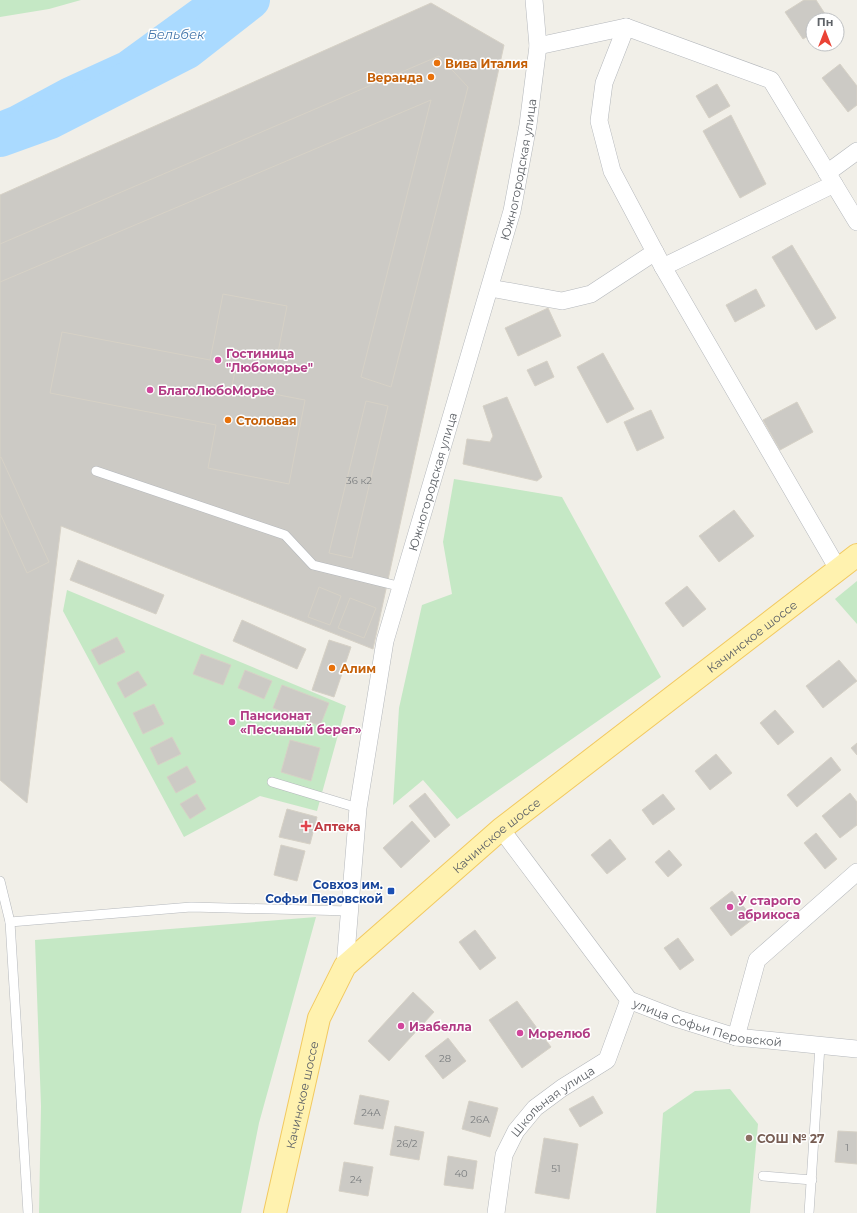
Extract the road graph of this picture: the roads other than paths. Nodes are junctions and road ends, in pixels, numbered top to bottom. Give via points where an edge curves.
1 (534, 0) edge
2 (626, 27) junction
3 (538, 46) junction
4 (857, 151) edge
5 (831, 179) junction
6 (857, 222) edge
7 (655, 252) junction
8 (663, 267) junction
9 (490, 288) junction
10 (96, 471) dead end
11 (857, 555) edge
12 (838, 569) junction
13 (402, 587) junction
14 (272, 782) dead end
15 (358, 808) junction
16 (501, 829) junction
17 (857, 872) edge
18 (0, 881) edge
19 (350, 911) junction
20 (10, 922) junction
21 (345, 966) junction
22 (629, 1000) junction
23 (736, 1038) junction
24 (820, 1046) junction
25 (857, 1049) edge
26 (763, 1176) dead end
27 (812, 1180) junction
28 (28, 1213) edge
29 (275, 1213) edge
30 (496, 1213) edge
31 (809, 1213) edge

1 - 3 street, Южногородская улица
2 - 3 street
2 - 5 street via 771,80
2 - 7 street via 604,83 599,121 612,171
3 - 9 street, Южногородская улица via 528,125 512,211
4 - 5 street
5 - 6 street
5 - 8 street
7 - 8 street
7 - 9 street via 591,294 562,301
8 - 12 street
9 - 13 street, Южногородская улица
10 - 13 lane via 284,535 313,565
11 - 12 main road, Качинское шоссе
12 - 16 main road, Качинское шоссе
13 - 15 street, Южногородская улица via 385,641
14 - 15 lane
15 - 19 street, Южногородская улица
16 - 21 main road, Качинское шоссе
16 - 22 street, улица Софьи Перовской
17 - 23 street via 757,960
18 - 20 lane
19 - 20 lane via 191,907
19 - 21 street, Южногородская улица
20 - 28 lane
21 - 29 main road, Качинское шоссе via 320,1018
22 - 23 street, улица Софьи Перовской
22 - 30 street, Школьная улица via 607,1060 535,1108 516,1131 504,1155
23 - 24 street, улица Софьи Перовской
24 - 25 street, улица Софьи Перовской
24 - 27 lane
26 - 27 lane
27 - 31 lane

